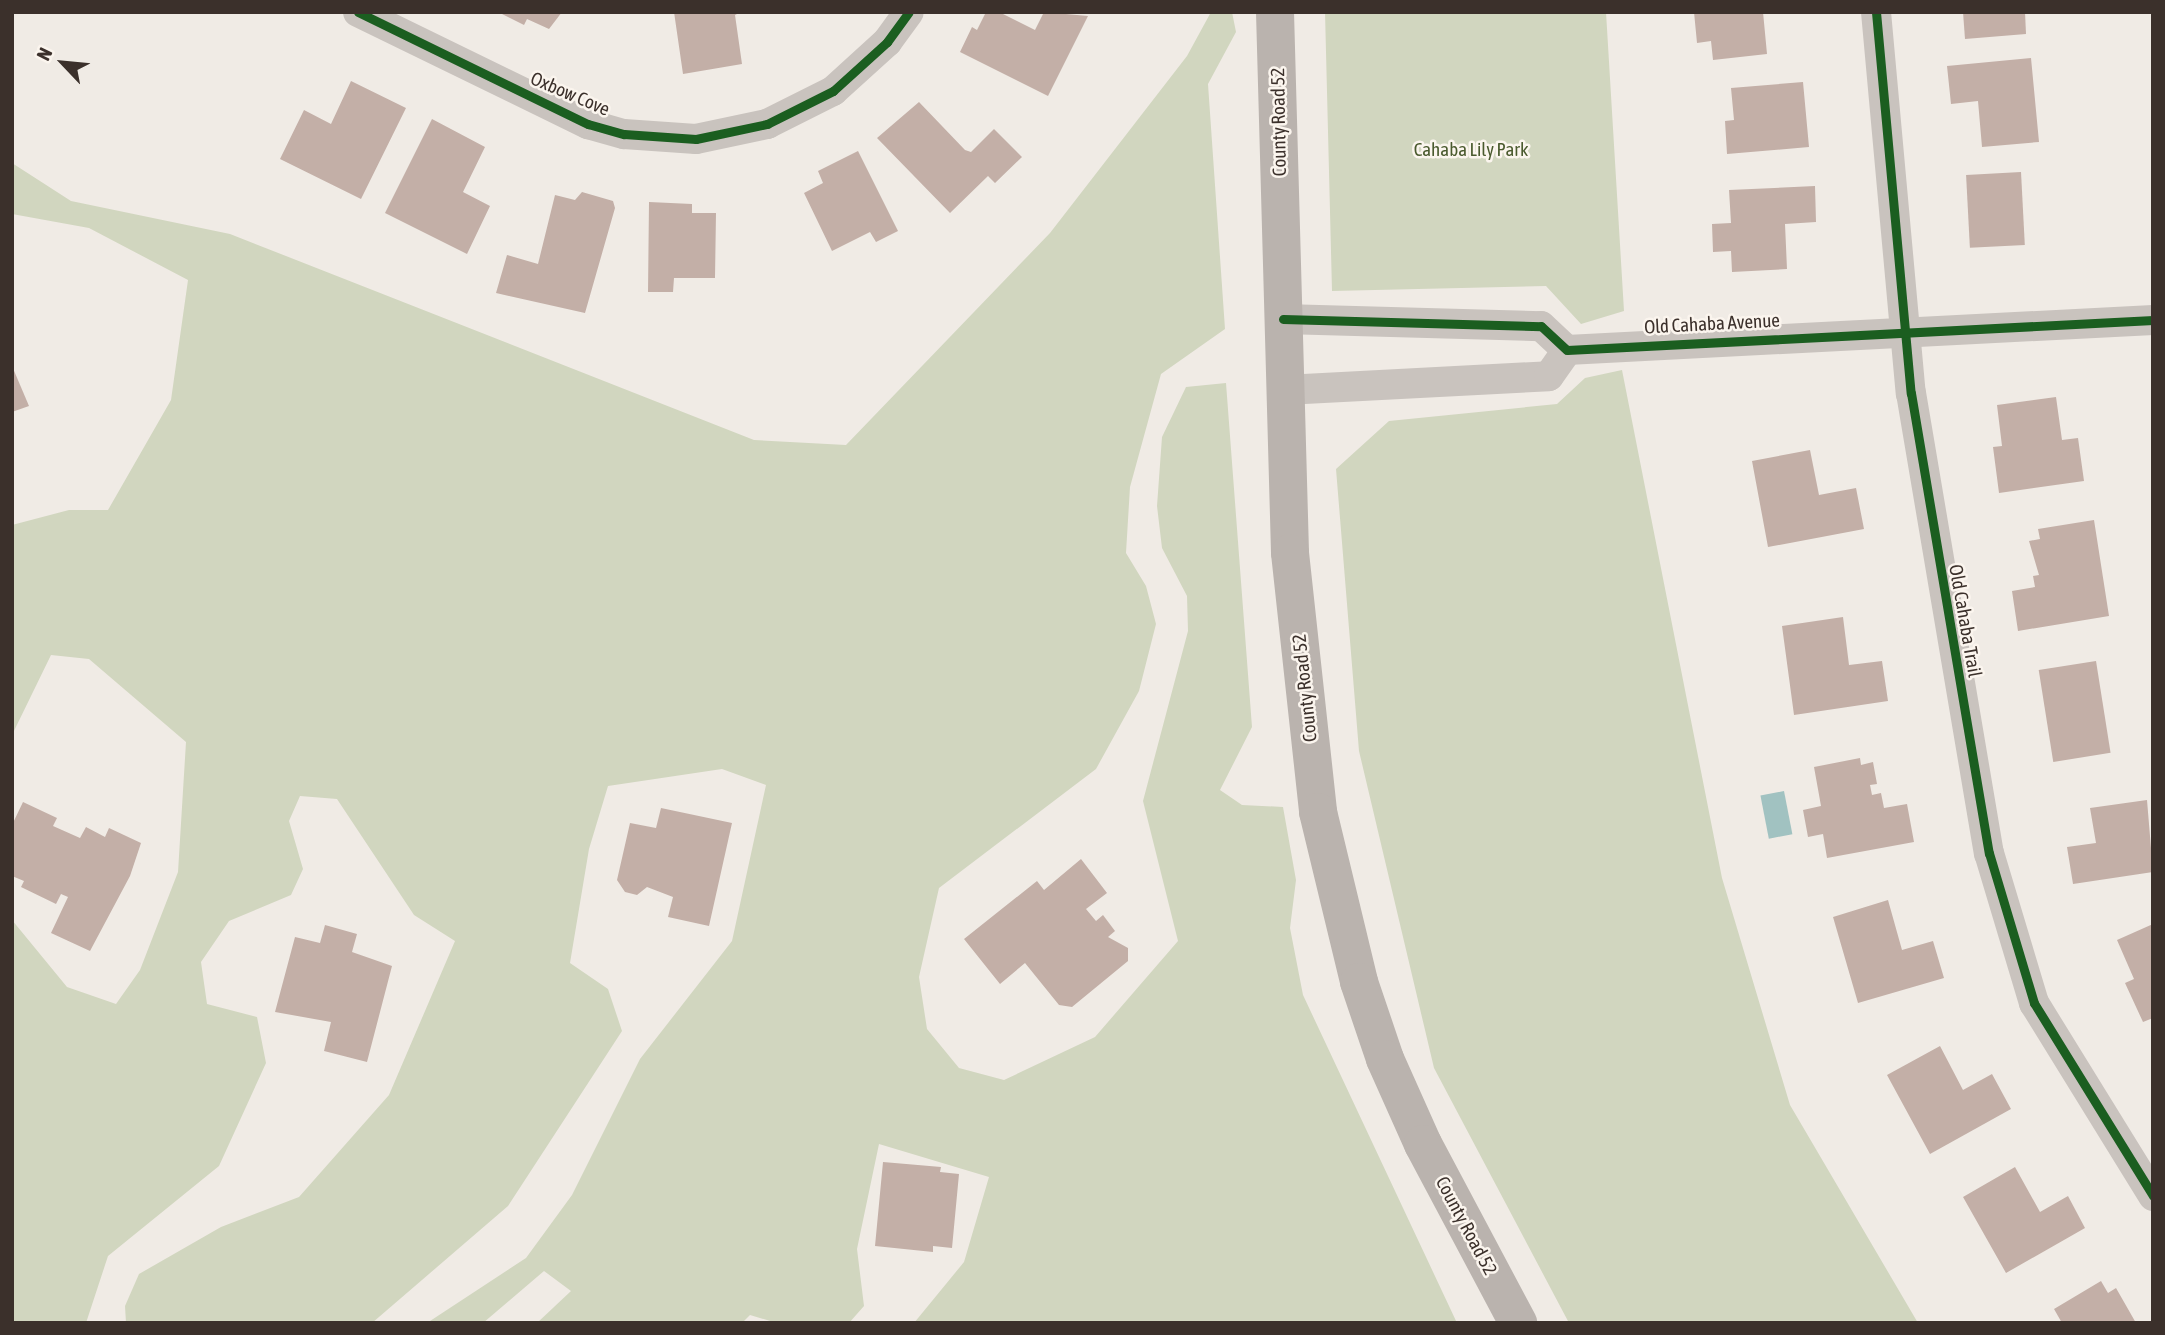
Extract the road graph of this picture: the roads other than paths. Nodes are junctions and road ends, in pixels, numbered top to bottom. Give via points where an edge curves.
1 (358, 12) edge
2 (909, 12) edge
3 (1275, 12) edge
4 (1876, 12) edge
5 (1283, 318) junction
6 (2153, 320) edge
7 (1904, 330) junction
8 (1567, 350) junction
9 (1286, 390) junction
10 (2153, 1196) edge
11 (1518, 1323) edge

1 - 2 street, Oxbow Cove via 588,124 624,134 696,139 767,124 822,98 861,69
3 - 5 main road, County Road 52
4 - 7 street, Old Cahaba Trail
5 - 8 street via 1541,326
5 - 9 main road, County Road 52
6 - 7 street, Old Cahaba Avenue
7 - 8 street, Old Cahaba Avenue
7 - 10 street, Old Cahaba Trail via 1937,562 1989,853 2012,939 2034,1003
8 - 9 street via 1549,376
9 - 11 main road, County Road 52 via 1290,553 1318,812 1359,982 1385,1059 1423,1144

